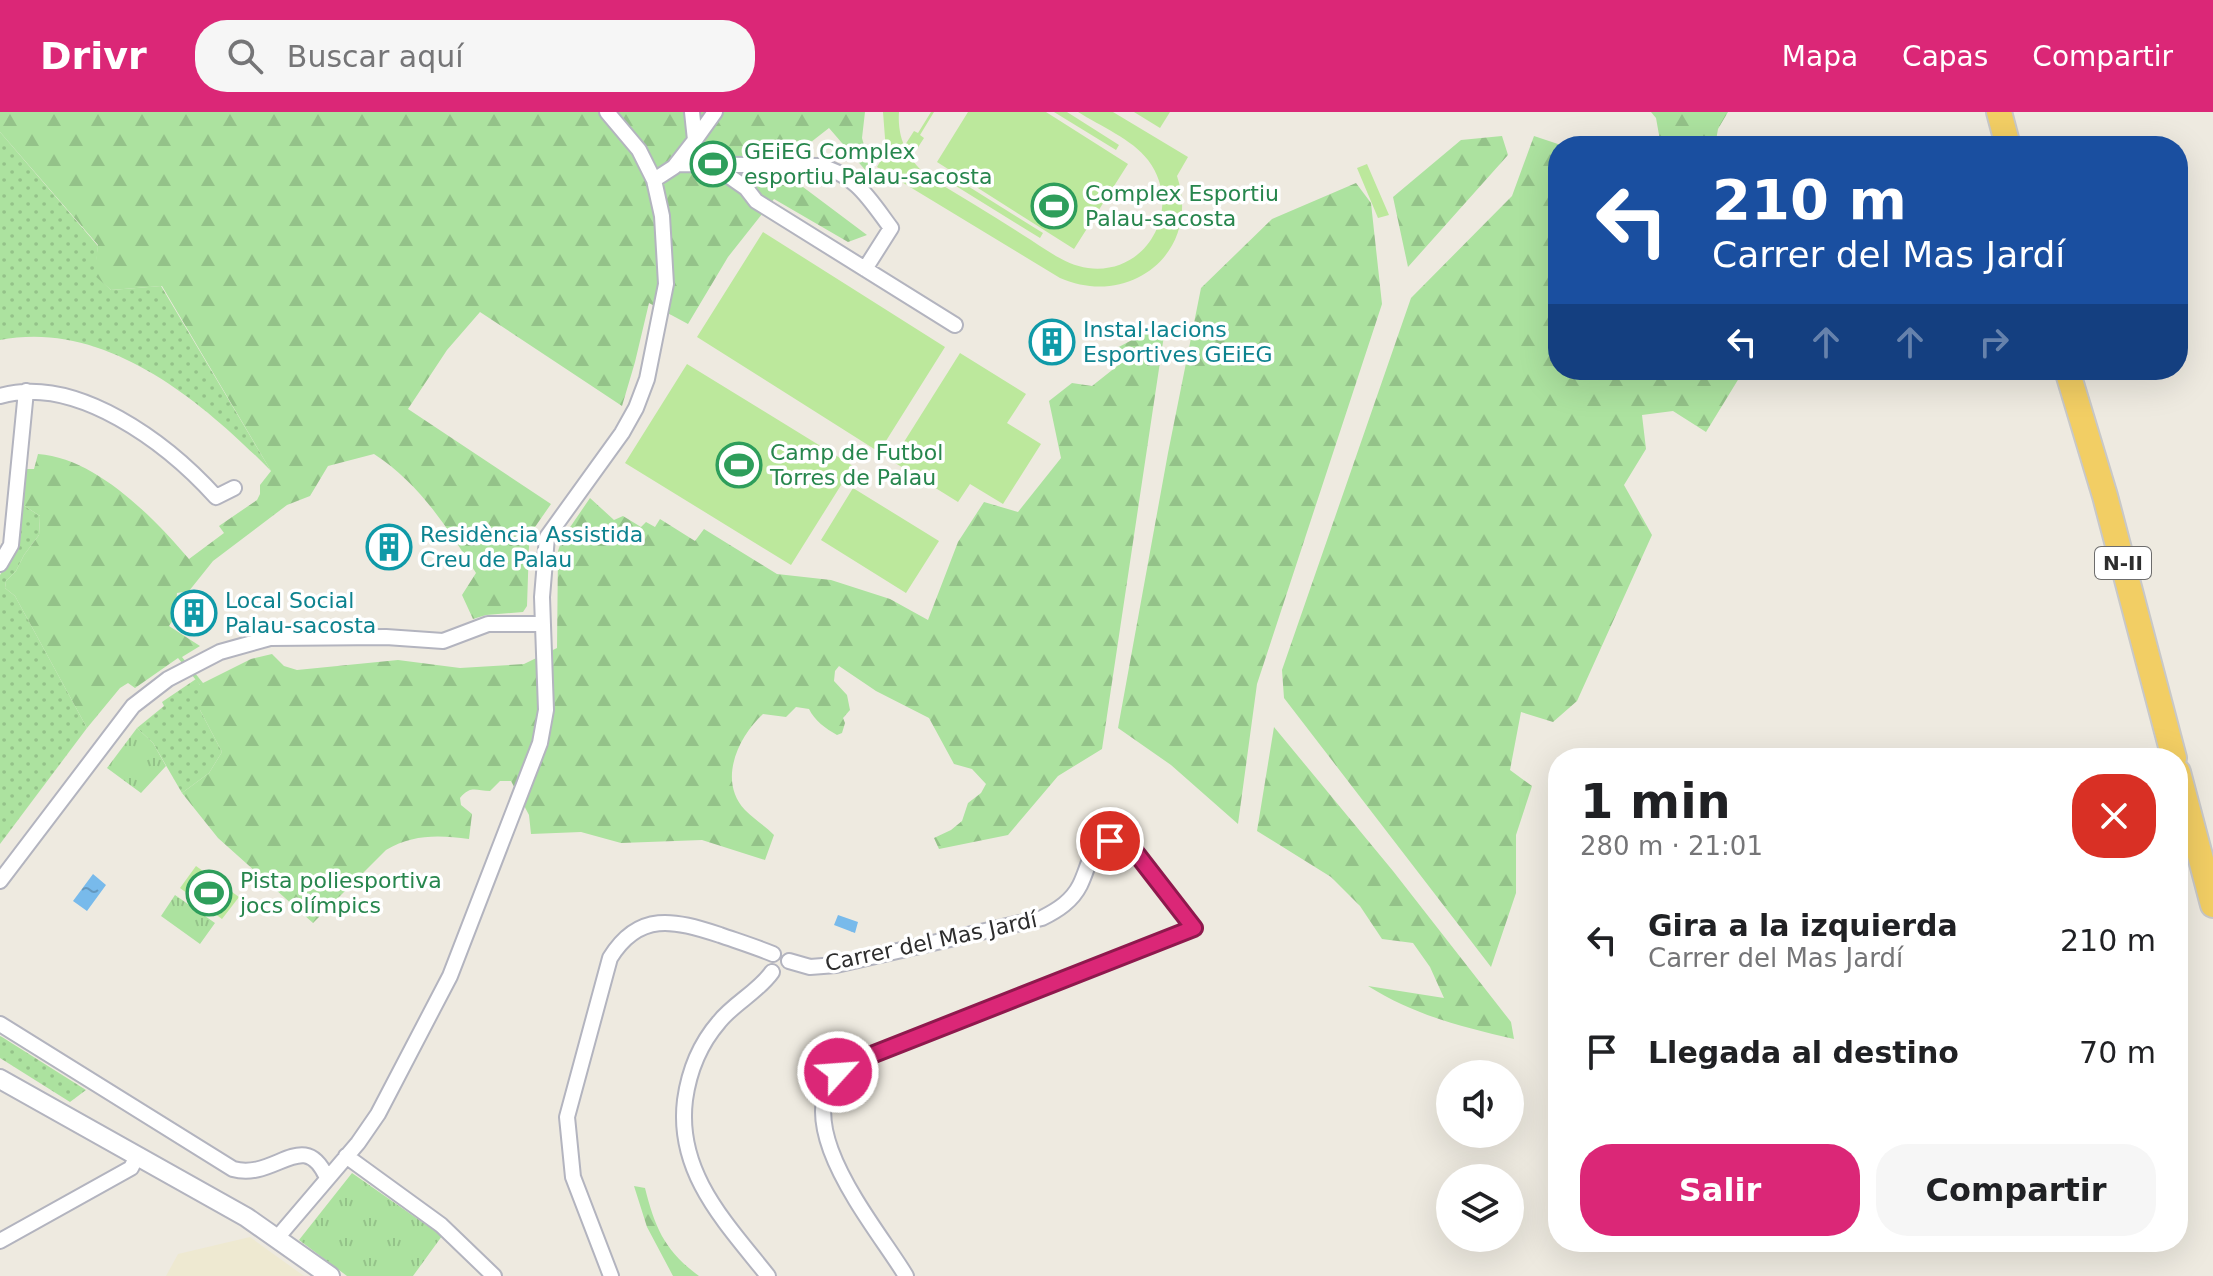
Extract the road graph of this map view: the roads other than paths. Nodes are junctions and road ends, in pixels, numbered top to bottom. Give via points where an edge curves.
1 (607, 112) edge
2 (692, 112) edge
3 (715, 112) edge
4 (1999, 112) edge
5 (2005, 136) edge
6 (695, 140) junction
7 (678, 164) junction
8 (713, 165) junction
9 (654, 180) junction
10 (865, 269) junction
11 (955, 325) dead end
12 (2070, 380) edge
13 (26, 391) junction
14 (0, 396) edge
15 (234, 488) dead end
16 (0, 564) edge
17 (543, 624) junction
18 (2171, 748) edge
19 (2188, 810) edge
20 (0, 881) edge
21 (2213, 905) edge
22 (773, 954) junction
23 (789, 961) junction
24 (772, 972) junction
25 (0, 1024) edge
26 (0, 1079) edge
27 (137, 1156) junction
28 (346, 1156) junction
29 (327, 1178) junction
30 (277, 1238) junction
31 (0, 1241) edge
32 (330, 1276) edge
33 (494, 1276) edge
34 (611, 1276) edge
35 (768, 1276) edge
36 (906, 1276) edge

1 - 9 street via 639,150
2 - 6 street
3 - 6 street
4 - 5 highway
6 - 7 street
7 - 8 street
7 - 9 street
8 - 10 street via 756,201
8 - 10 street via 838,170 860,188 891,228
9 - 17 street via 666,284 647,379 622,433 550,529 543,556
10 - 11 street
12 - 18 highway, N-II
13 - 14 street
13 - 15 street via 80,402 129,425 179,460 216,497
13 - 16 street via 11,545
17 - 20 street via 488,624 443,641 270,638 220,652 168,679 133,706
17 - 28 street via 546,710 536,754 450,976 378,1114
19 - 21 highway
22 - 23 street via 785,954
22 - 24 street via 768,961
22 - 34 street via 673,922 638,929 610,958 567,1117 573,1177
23 - 24 street via 784,972
23 - 36 street, Carrer del Mas Jardí via 810,967 836,965 1042,918 1074,895 1090,856 1110,841 1129,844 1194,928 838,1072 824,1096 830,1148 844,1183
24 - 35 street via 704,1043 693,1064 684,1111 696,1177 712,1206
25 - 29 street via 233,1169 246,1173 308,1155 320,1161
26 - 27 street
27 - 30 street
27 - 31 street via 131,1168
28 - 29 street
28 - 33 street via 441,1225
29 - 30 street
30 - 32 street

